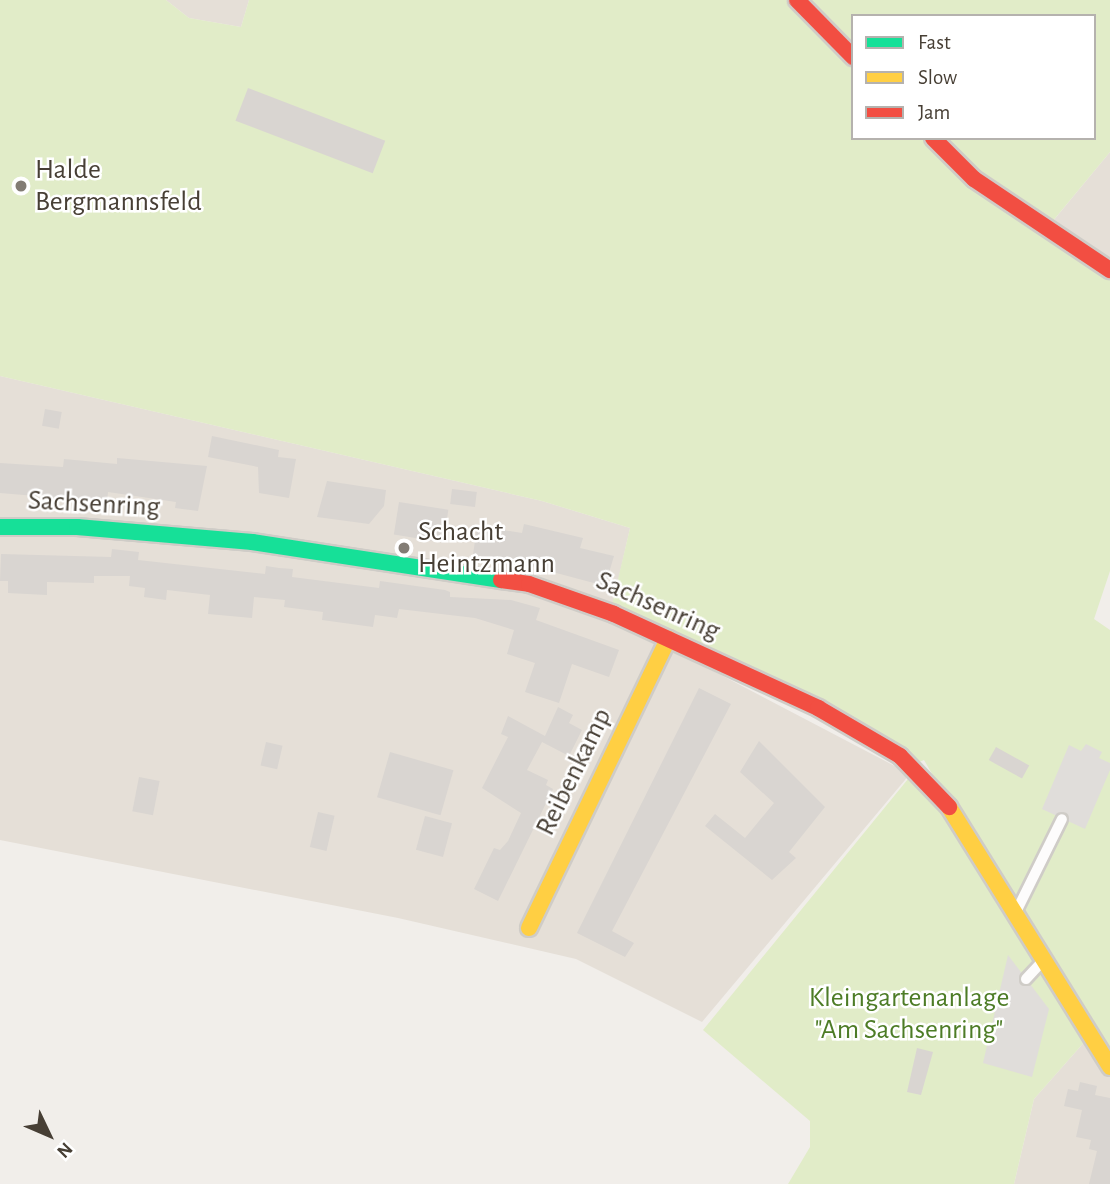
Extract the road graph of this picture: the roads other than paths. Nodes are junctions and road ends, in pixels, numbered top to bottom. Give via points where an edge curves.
1 (797, 0) edge
2 (851, 55) edge
3 (935, 140) edge
4 (1110, 270) edge
5 (0, 527) edge
6 (668, 639) junction
7 (1062, 819) dead end
8 (1016, 914) junction
9 (529, 928) dead end
10 (1042, 962) junction
11 (1027, 979) dead end
12 (1110, 1067) edge

1 - 2 street
3 - 4 street via 974,179
5 - 6 street, Sachsenring via 77,527 240,541 485,575 570,596
6 - 8 street, Sachsenring via 818,708 900,756 964,826
6 - 9 street, Reibenkamp
7 - 8 lane
8 - 10 street, Sachsenring
10 - 11 lane
10 - 12 street, Sachsenring

